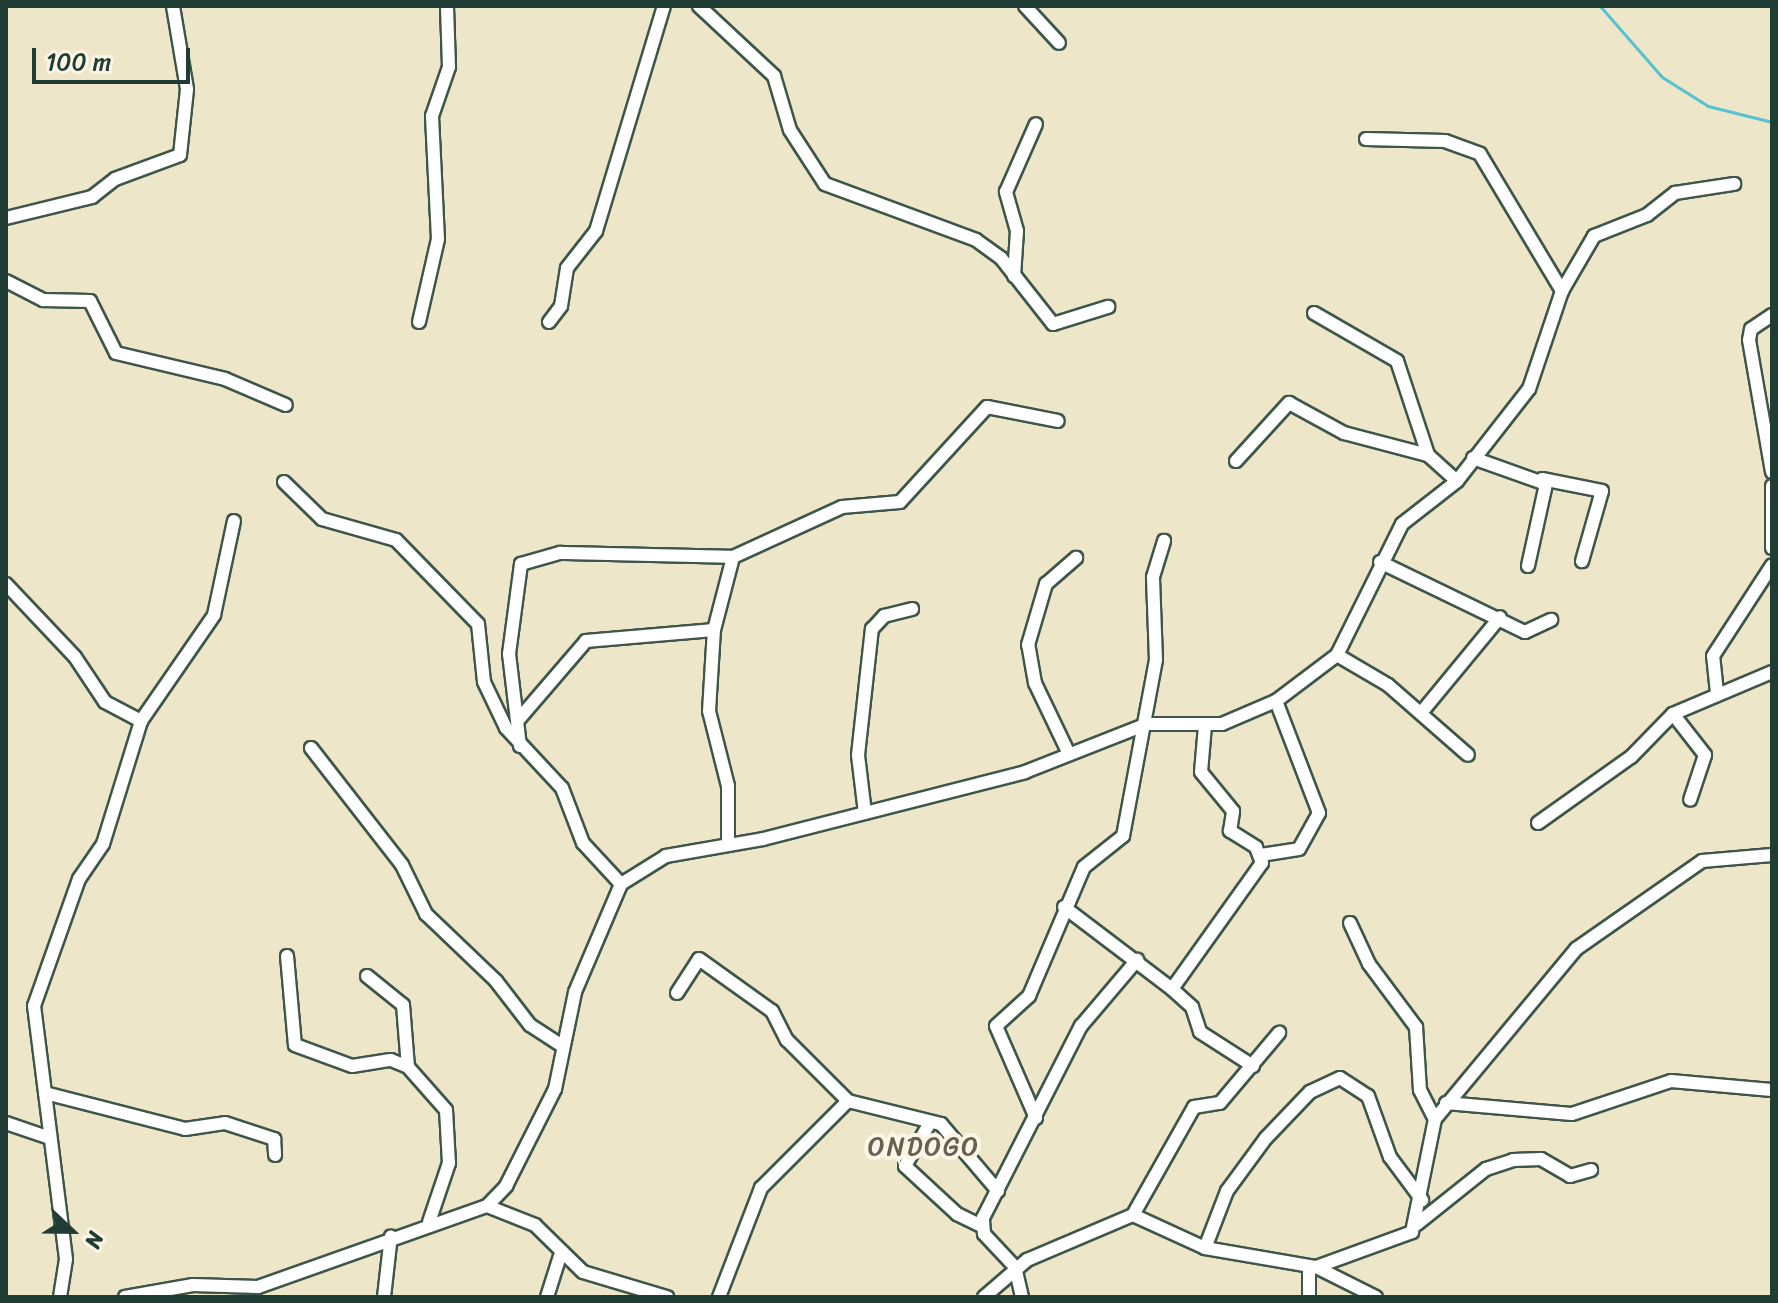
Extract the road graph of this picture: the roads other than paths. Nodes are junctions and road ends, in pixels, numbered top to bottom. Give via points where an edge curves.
1 (173, 6) edge
2 (447, 6) edge
3 (664, 6) edge
4 (699, 6) edge
5 (1025, 6) edge
6 (1059, 43) dead end
7 (1036, 124) dead end
8 (1366, 139) dead end
9 (1734, 184) dead end
10 (6, 218) edge
11 (1014, 276) junction
12 (6, 281) edge
13 (1562, 291) junction
14 (1108, 307) dead end
15 (1314, 313) dead end
16 (1772, 315) edge
17 (419, 322) dead end
18 (549, 322) dead end
19 (286, 405) dead end
20 (1058, 421) dead end
21 (1428, 455) junction
22 (1473, 458) junction
23 (1236, 461) dead end
24 (1772, 472) edge
25 (1542, 479) junction
26 (1457, 481) junction
27 (284, 482) dead end
28 (1772, 486) edge
29 (234, 521) dead end
30 (1164, 541) dead end
31 (1772, 548) edge
32 (733, 557) junction
33 (1076, 558) dead end
34 (1582, 561) dead end
35 (1380, 562) junction
36 (1772, 565) edge
37 (1528, 566) dead end
38 (6, 584) edge
39 (912, 609) dead end
40 (1500, 617) junction
41 (1551, 620) dead end
42 (714, 630) junction
43 (1337, 655) junction
44 (1772, 672) edge
45 (1717, 693) junction
46 (1276, 701) junction
47 (1421, 713) junction
48 (1673, 714) junction
49 (519, 719) junction
50 (141, 721) junction
51 (1147, 724) junction
52 (1205, 725) junction
53 (520, 746) junction
54 (311, 748) dead end
55 (1069, 754) junction
56 (1468, 755) dead end
57 (1690, 800) dead end
58 (865, 813) junction
59 (1538, 823) dead end
60 (728, 845) junction
61 (1261, 855) junction
62 (1772, 855) edge
63 (621, 884) junction
64 (1064, 907) junction
65 (1350, 923) dead end
66 (287, 956) dead end
67 (1137, 960) junction
68 (367, 976) dead end
69 (1172, 989) junction
70 (677, 993) dead end
71 (1279, 1033) dead end
72 (562, 1046) junction
73 (1253, 1066) junction
74 (408, 1067) junction
75 (1772, 1090) edge
76 (45, 1093) junction
77 (848, 1101) junction
78 (1446, 1103) junction
79 (1036, 1118) junction
80 (1435, 1119) junction
81 (6, 1123) edge
82 (928, 1126) junction
83 (50, 1138) junction
84 (275, 1155) dead end
85 (1591, 1170) dead end
86 (998, 1191) junction
87 (1422, 1200) junction
88 (487, 1206) junction
89 (1133, 1215) junction
90 (429, 1222) junction
91 (1417, 1224) junction
92 (982, 1226) junction
93 (391, 1236) junction
94 (1205, 1248) junction
95 (560, 1256) junction
96 (1015, 1267) junction
97 (1312, 1267) junction
98 (258, 1292) edge
99 (60, 1297) edge
100 (125, 1297) edge
101 (384, 1297) edge
102 (547, 1297) edge
103 (667, 1297) edge
104 (719, 1297) edge
105 (984, 1297) edge
106 (1022, 1297) edge
107 (1309, 1297) edge
108 (1376, 1297) edge

1 - 10 street via 187,89 180,155 115,179 92,197
2 - 17 street via 449,67 432,116 438,239
3 - 18 street via 596,231 567,268 561,306
4 - 11 street via 774,76 790,130 825,184 976,240
5 - 6 street
7 - 11 street via 1006,192 1017,231
8 - 13 street via 1445,141 1480,154
9 - 13 street via 1675,193 1647,215 1594,236
11 - 14 street via 1053,324
12 - 19 street via 43,300 90,301 116,353 213,375
13 - 22 street via 1529,389
15 - 21 street via 1397,361
16 - 24 street via 1751,329 1749,340
20 - 32 street via 987,407 900,502 842,507
21 - 23 street via 1344,433 1289,403
21 - 26 street
22 - 25 street
22 - 26 street
25 - 34 street via 1602,491
25 - 37 street
26 - 35 street via 1411,515
27 - 53 street via 322,519 385,531 452,593 482,631 484,682
28 - 31 street
29 - 50 street via 214,615
30 - 51 street via 1153,577 1156,660
32 - 42 street
32 - 49 street via 560,553 521,564 509,616
33 - 55 street via 1046,584 1028,645 1035,683
35 - 40 street
35 - 43 street
36 - 45 street via 1713,656
38 - 50 street via 75,657 105,702
39 - 58 street via 884,616 872,629 858,755
40 - 41 street via 1525,632
40 - 47 street
42 - 49 street via 586,641
42 - 60 street via 709,711 728,786
43 - 46 street
43 - 47 street
44 - 45 street
45 - 48 street
46 - 52 street
46 - 61 street via 1319,813 1299,849
47 - 56 street
48 - 57 street via 1705,755
48 - 59 street via 1631,757
49 - 53 street
50 - 76 street via 103,844 79,879 34,1006
51 - 52 street
51 - 55 street
51 - 64 street via 1123,836 1084,867
52 - 61 street via 1201,772 1233,811 1230,831
53 - 63 street via 562,788 583,843
54 - 72 street via 402,865 426,914 496,981 530,1025
55 - 58 street
58 - 60 street
60 - 63 street via 666,856
61 - 69 street via 1244,896
62 - 78 street via 1702,861 1614,917 1576,949 1486,1067
63 - 72 street via 575,992
64 - 67 street
64 - 79 street via 1029,996 996,1026
65 - 80 street via 1369,964 1416,1027 1420,1090
66 - 74 street via 295,1045 352,1066 391,1060
67 - 69 street
67 - 79 street via 1081,1026
68 - 74 street via 403,1005
69 - 73 street via 1192,1007 1200,1032
70 - 77 street via 699,959 779,1018 787,1040
71 - 73 street
72 - 88 street via 549,1102 506,1186
73 - 89 street via 1220,1103 1194,1107
74 - 90 street via 432,1086 451,1134
75 - 78 street via 1671,1081 1572,1114
76 - 83 street
76 - 84 street via 185,1129 225,1123 274,1139
77 - 82 street
77 - 104 street via 761,1188
78 - 80 street
79 - 86 street
80 - 87 street
81 - 83 street
82 - 86 street via 941,1124 959,1137
82 - 92 street via 905,1166 957,1214
83 - 99 street via 66,1259
85 - 91 street via 1561,1175 1541,1159 1513,1160 1486,1169
86 - 92 street
87 - 91 street
87 - 94 street via 1390,1157 1368,1096 1340,1078 1310,1092 1266,1138 1227,1191
88 - 90 street
88 - 95 street via 526,1219
89 - 94 street
89 - 96 street
90 - 93 street
91 - 97 street via 1400,1240
92 - 96 street
93 - 98 street
93 - 101 street
94 - 97 street
95 - 102 street
95 - 103 street via 583,1272
96 - 105 street
96 - 106 street
97 - 107 street
97 - 108 street
98 - 100 street via 193,1285

